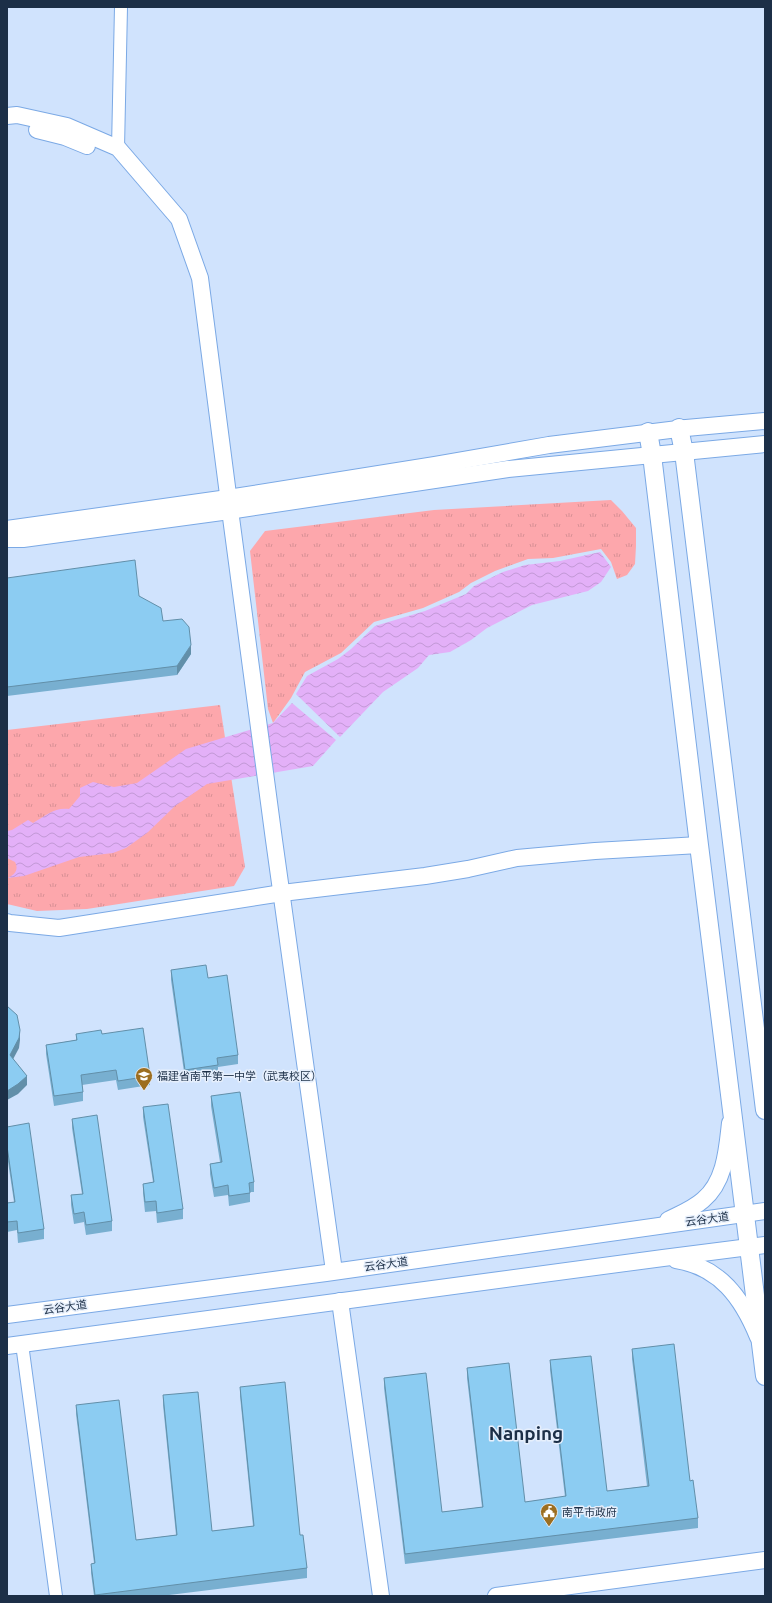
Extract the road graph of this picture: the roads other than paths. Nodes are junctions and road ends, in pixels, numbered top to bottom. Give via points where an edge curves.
1 (121, 7) edge
2 (7, 116) edge
3 (7, 126) edge
4 (118, 148) junction
5 (765, 421) edge
6 (679, 428) junction
7 (648, 432) junction
8 (765, 444) edge
9 (684, 452) junction
10 (652, 455) junction
11 (225, 505) junction
12 (7, 528) edge
13 (7, 539) edge
14 (699, 845) junction
15 (278, 894) junction
16 (7, 922) edge
17 (764, 1102) edge
18 (732, 1109) junction
19 (765, 1211) edge
20 (745, 1214) junction
21 (657, 1226) junction
22 (757, 1246) edge
23 (663, 1258) junction
24 (330, 1272) junction
25 (335, 1302) junction
26 (7, 1315) edge
27 (15, 1345) edge
28 (761, 1345) junction
29 (765, 1376) edge
30 (765, 1560) edge
31 (56, 1596) edge
32 (373, 1596) edge
33 (381, 1596) edge
34 (496, 1596) edge

1 - 4 street
2 - 4 street via 67,126
3 - 11 street via 65,137 110,155 171,224 190,279
4 - 11 street via 179,220 200,278
5 - 6 street
6 - 7 street
6 - 9 main road
7 - 10 main road
7 - 11 street via 550,445
8 - 9 street
9 - 10 street
9 - 17 main road
10 - 11 street via 508,469
10 - 14 main road
11 - 12 street
11 - 13 street via 23,539
11 - 15 street
14 - 15 street via 517,858 425,876
14 - 18 main road
15 - 16 street via 59,928
15 - 24 street
18 - 20 main road
18 - 21 street via 718,1183 702,1201
19 - 20 street, 云谷大道
20 - 21 street, 云谷大道
20 - 22 main road
21 - 24 street, 云谷大道
22 - 23 street
22 - 28 main road
23 - 25 street
23 - 28 street via 693,1263 721,1279 752,1322
24 - 26 street, 云谷大道
25 - 27 street
25 - 32 street
25 - 33 street
27 - 31 street
28 - 29 main road
30 - 34 street

